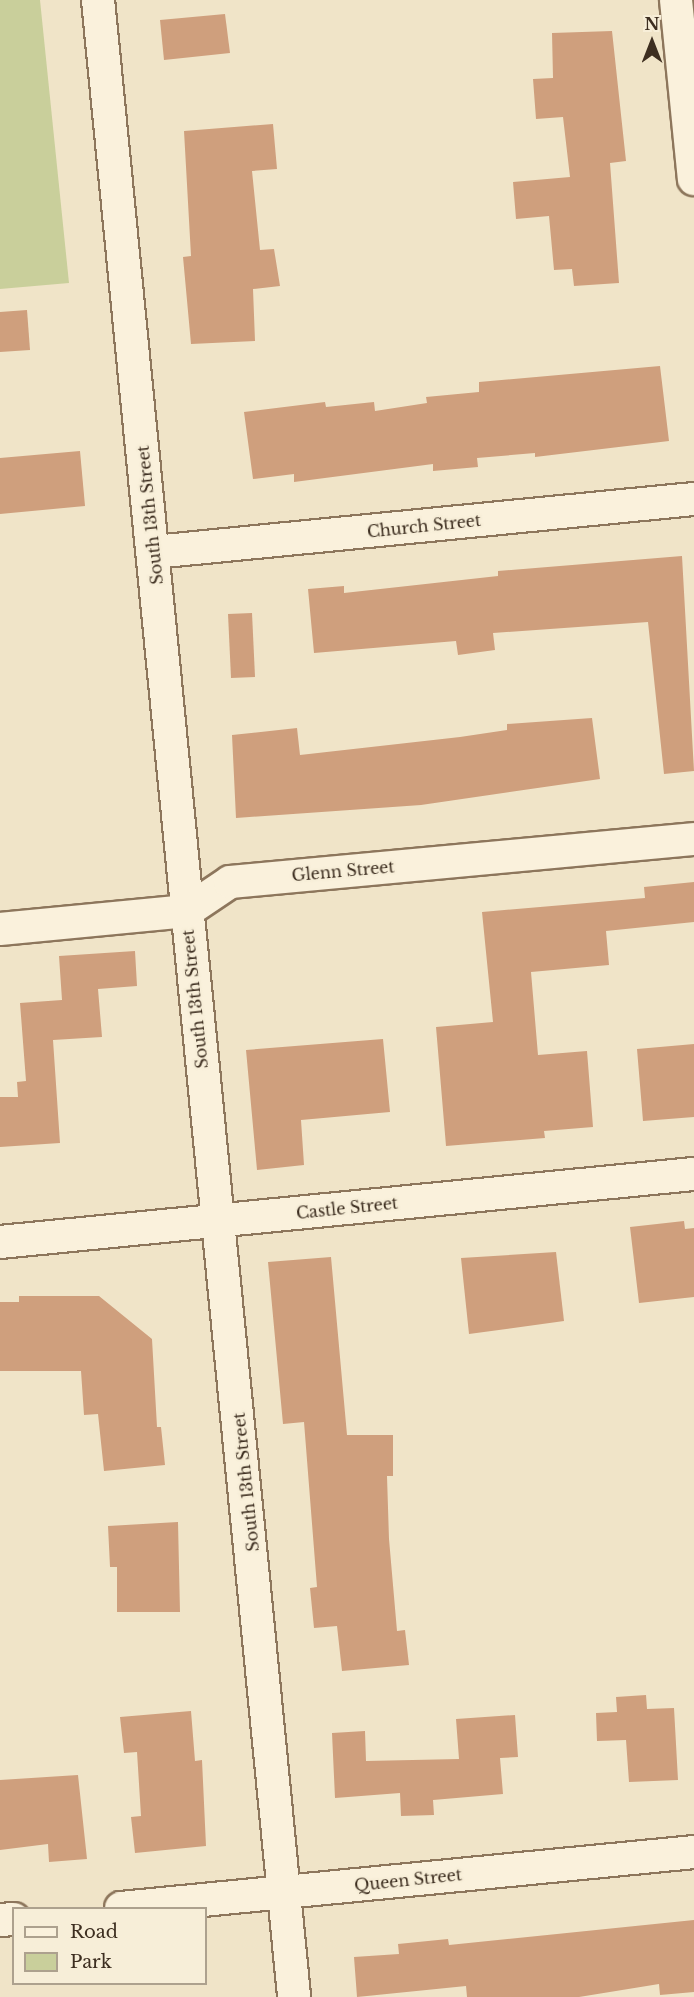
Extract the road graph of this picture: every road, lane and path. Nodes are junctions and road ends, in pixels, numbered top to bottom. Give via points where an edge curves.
1 (98, 0) edge
2 (676, 0) edge
3 (693, 166) edge
4 (694, 499) edge
5 (154, 552) junction
6 (694, 839) edge
7 (187, 911) junction
8 (0, 929) edge
9 (694, 1174) edge
10 (217, 1221) junction
11 (0, 1242) edge
12 (694, 1852) edge
13 (284, 1892) junction
14 (131, 1907) edge
15 (294, 1997) edge

1 - 5 street, South 13th Street
2 - 3 street
4 - 5 street, Church Street
5 - 7 street, South 13th Street
6 - 7 street, Glenn Street via 230,882
7 - 8 street, Glenn Street
7 - 10 street, South 13th Street
9 - 10 street, Castle Street
10 - 11 street, Castle Street
10 - 13 street, South 13th Street
12 - 13 street, Queen Street
13 - 14 street, Queen Street
13 - 15 street, South 13th Street

